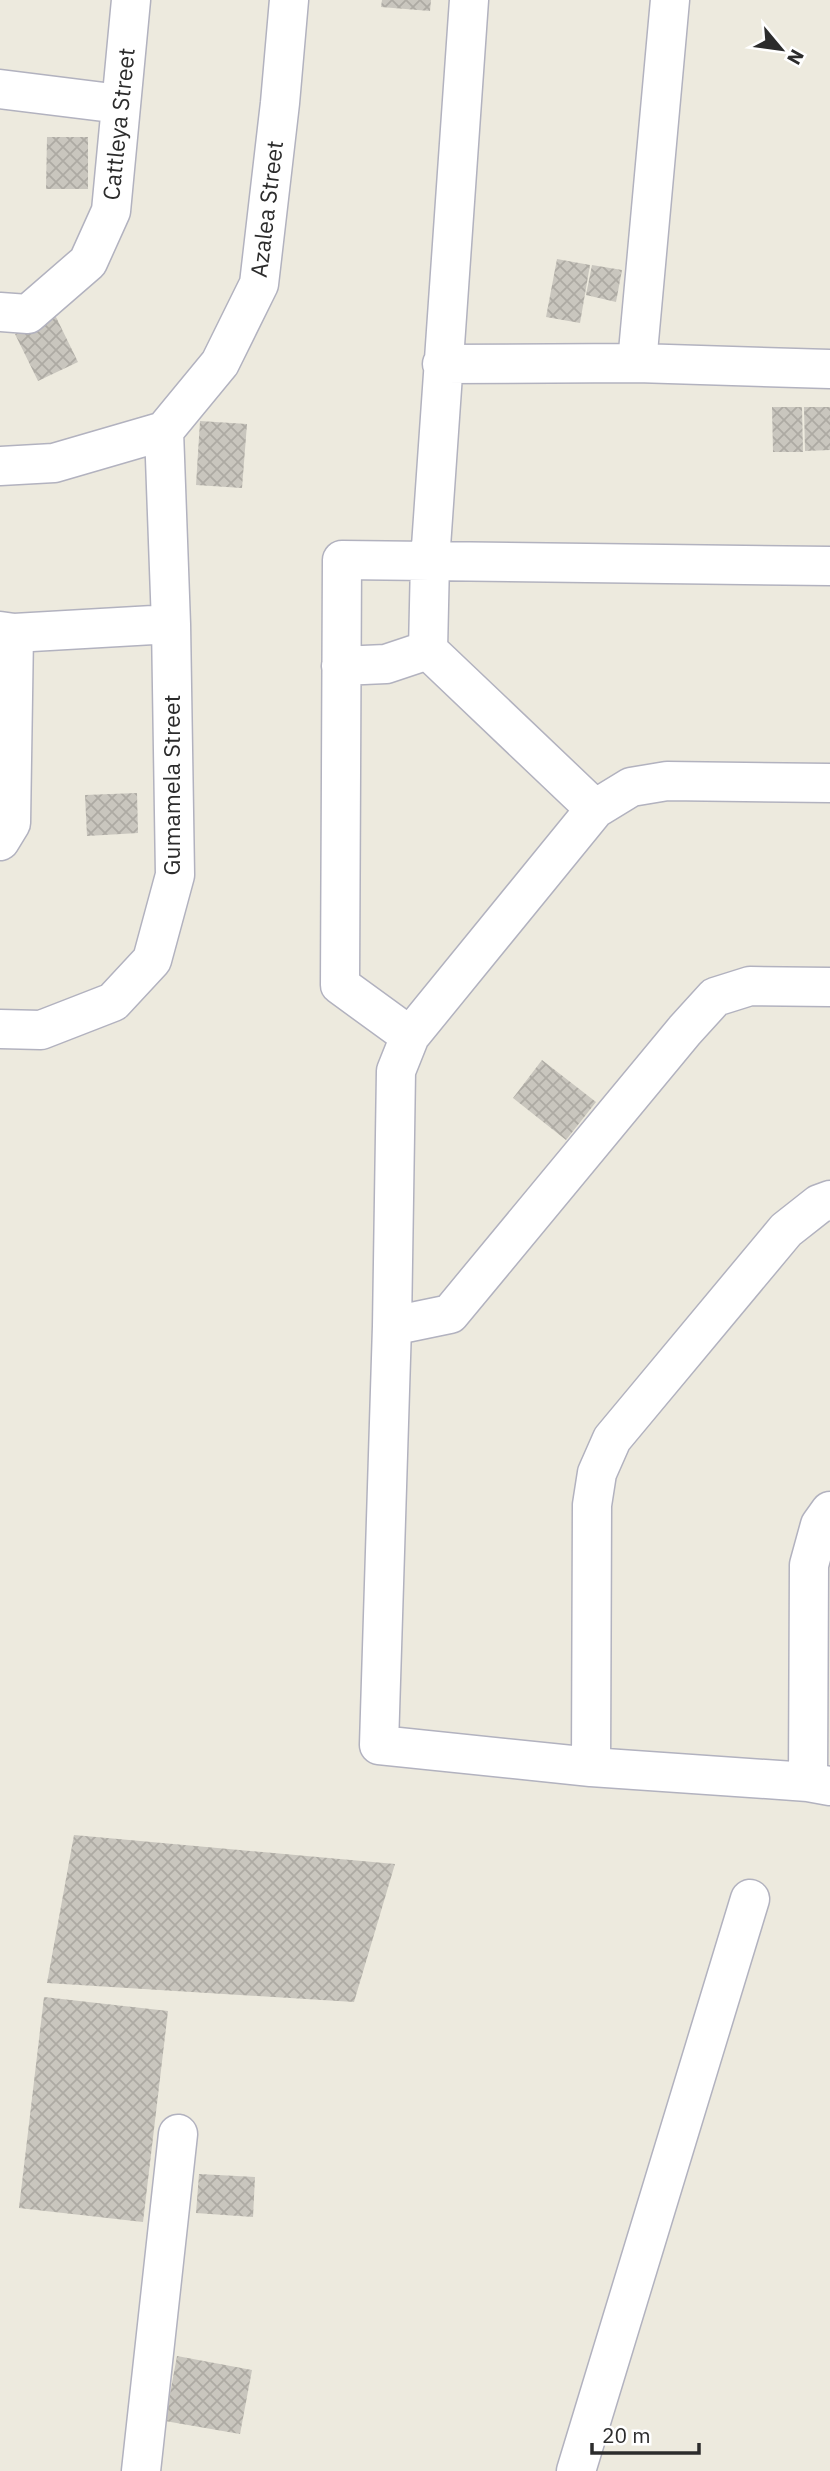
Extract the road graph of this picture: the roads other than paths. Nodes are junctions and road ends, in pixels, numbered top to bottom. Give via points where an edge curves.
1 (131, 0) edge
2 (289, 0) edge
3 (469, 0) edge
4 (670, 0) edge
5 (0, 89) edge
6 (120, 104) junction
7 (0, 312) edge
8 (637, 363) junction
9 (442, 364) junction
10 (830, 369) edge
11 (164, 431) junction
12 (0, 466) edge
13 (430, 562) junction
14 (830, 566) edge
15 (171, 624) junction
16 (7, 632) edge
17 (428, 650) junction
18 (341, 666) junction
19 (830, 783) edge
20 (595, 809) junction
21 (0, 841) edge
22 (830, 987) edge
23 (0, 1029) edge
24 (410, 1036) junction
25 (830, 1200) edge
26 (392, 1326) junction
27 (830, 1511) edge
28 (591, 1767) junction
29 (819, 1784) edge
30 (750, 1899) dead end
31 (178, 2134) dead end
32 (141, 2471) edge
33 (576, 2471) edge

1 - 6 street, Cattleya Street
2 - 11 street, Azalea Street via 259,284 220,363
3 - 9 street
4 - 8 street
5 - 6 street
6 - 7 street, Cattleya Street via 111,211 88,262 28,314
8 - 9 street
8 - 10 street
9 - 13 street
11 - 12 street via 54,463
11 - 15 street, Gumamela Street
13 - 14 street
13 - 17 street
13 - 18 street via 342,560
15 - 16 street
15 - 23 street, Gumamela Street via 175,876 152,960 113,1002 41,1030
16 - 21 street via 11,823
17 - 18 street via 386,664
17 - 20 street
18 - 24 street via 340,985
19 - 20 street via 667,781 631,787
20 - 24 street
22 - 26 street via 750,986 715,997 450,1314
24 - 26 street via 396,1071
25 - 28 street via 786,1230 612,1439 597,1473 592,1505
26 - 28 street via 379,1745
27 - 29 street via 820,1525 809,1565
28 - 29 street
30 - 33 street
31 - 32 street

